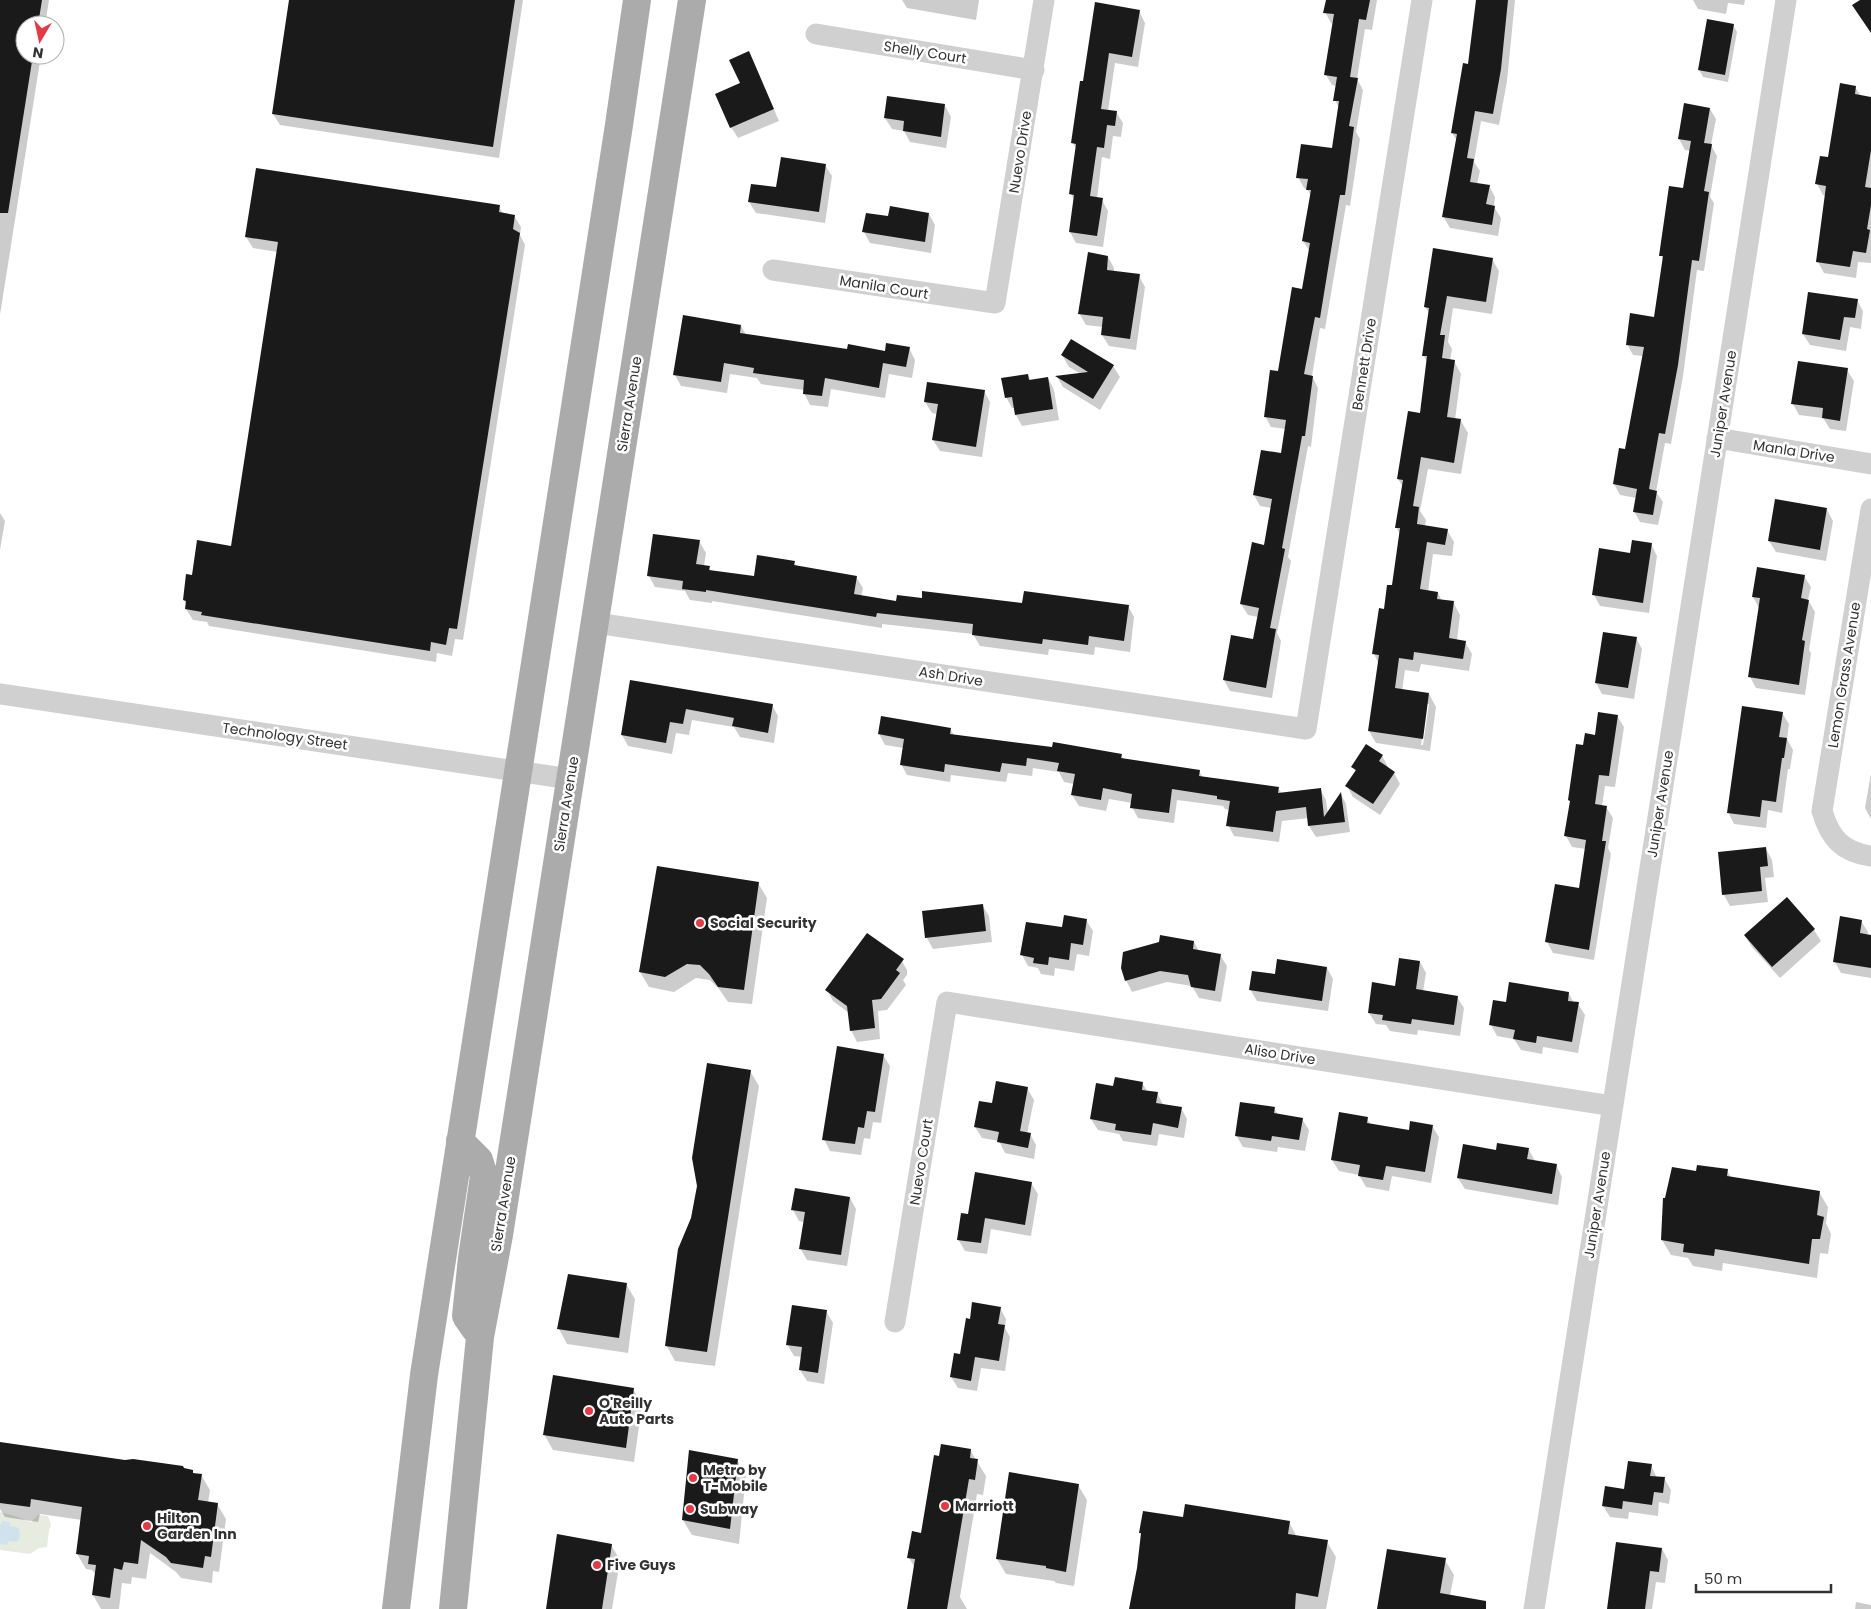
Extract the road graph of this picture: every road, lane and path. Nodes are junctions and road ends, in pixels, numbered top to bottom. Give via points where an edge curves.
1 (637, 0) edge
2 (692, 0) edge
3 (1044, 0) edge
4 (1422, 0) edge
5 (1786, 0) edge
6 (816, 34) dead end
7 (1034, 70) junction
8 (773, 270) dead end
9 (995, 303) joint
10 (1717, 438) junction
11 (1871, 464) edge
12 (1871, 509) edge
13 (596, 622) junction
14 (0, 694) edge
15 (1306, 729) joint
16 (518, 771) junction
17 (570, 779) junction
18 (1871, 856) edge
19 (947, 1002) joint
20 (1613, 1106) junction
21 (460, 1141) junction
22 (895, 1322) dead end
23 (480, 1337) junction
24 (396, 1609) edge
25 (453, 1609) edge
26 (1534, 1609) edge

1 - 16 main road
2 - 13 main road, Sierra Avenue
3 - 7 street, Nuevo Drive
4 - 15 street, Bennett Drive
5 - 10 street, Juniper Avenue
6 - 7 street, Shelly Court
7 - 9 street, Nuevo Drive
8 - 9 street, Manila Court
10 - 11 street, Manla Drive
10 - 20 street, Juniper Avenue
12 - 18 street, Lemon Grass Avenue via 1822,811 1826,828 1834,839 1846,848
13 - 15 street, Ash Drive
13 - 17 main road, Sierra Avenue
14 - 16 street, Technology Street
16 - 17 street, Technology Street
16 - 21 main road
17 - 23 main road, Sierra Avenue
19 - 20 street, Aliso Drive
19 - 22 street, Nuevo Court
20 - 26 street, Juniper Avenue
21 - 23 main road via 479,1160 484,1176 466,1316
21 - 24 main road via 424,1375
23 - 25 main road, Sierra Avenue

